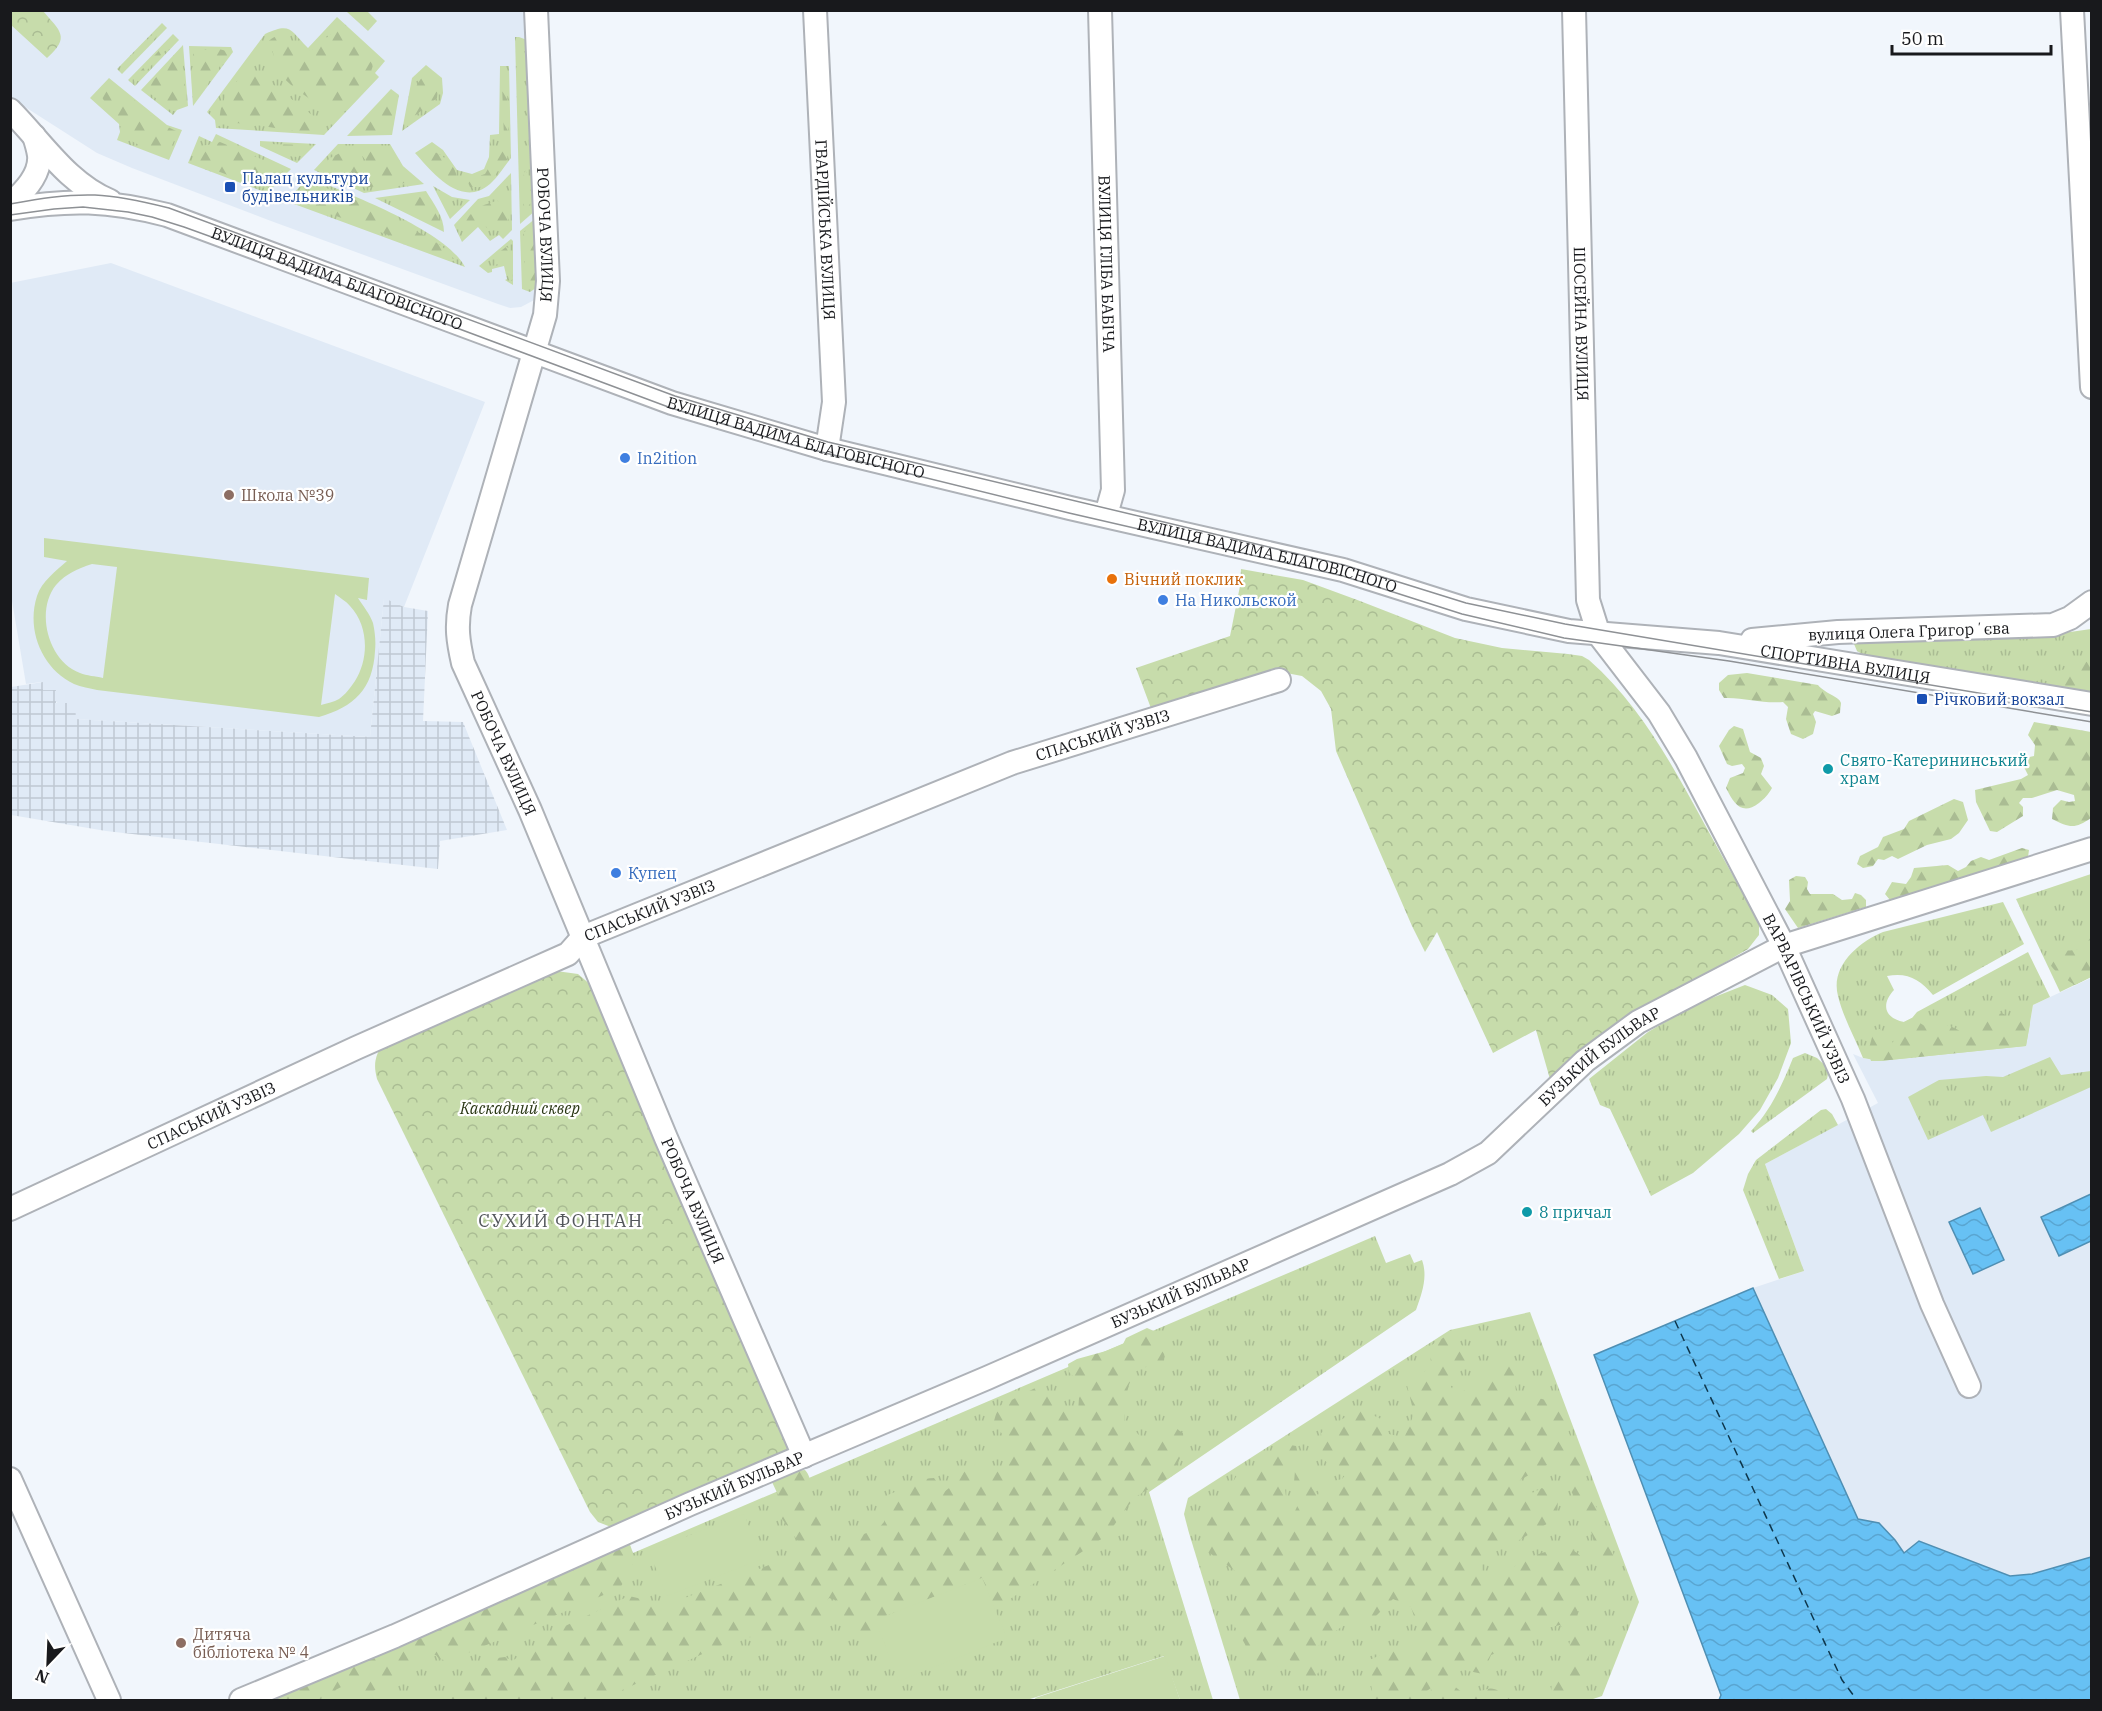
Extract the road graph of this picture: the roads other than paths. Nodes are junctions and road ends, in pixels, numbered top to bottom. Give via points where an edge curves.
1 (536, 10) edge
2 (815, 10) edge
3 (1100, 10) edge
4 (1574, 10) edge
5 (2072, 10) edge
6 (10, 110) edge
7 (34, 134) junction
8 (10, 204) edge
9 (117, 204) junction
10 (10, 209) edge
11 (536, 351) junction
12 (2091, 387) edge
13 (827, 449) junction
14 (1106, 515) junction
15 (2091, 602) edge
16 (1599, 635) junction
17 (1719, 643) junction
18 (1279, 680) dead end
19 (2091, 704) edge
20 (2091, 849) edge
21 (583, 937) junction
22 (1784, 946) junction
23 (10, 1209) edge
24 (1969, 1386) dead end
25 (804, 1456) junction
26 (10, 1479) edge
27 (109, 1701) edge
28 (241, 1701) edge

1 - 11 street, РОБОЧА ВУЛИЦЯ via 548,281
2 - 13 street, ГВАРДІЙСЬКА ВУЛИЦЯ via 834,402
3 - 14 street, ВУЛИЦЯ ГЛІБА БАБІЧА via 1113,490
4 - 16 street, ШОСЕЙНА ВУЛИЦЯ via 1588,600
5 - 12 street
6 - 7 street
7 - 8 street via 39,156 37,169 28,186
7 - 9 street via 68,175 95,195
9 - 10 street, ВУЛИЦЯ ВАДИМА БЛАГОВІСНОГО via 65,201
9 - 11 street, ВУЛИЦЯ ВАДИМА БЛАГОВІСНОГО via 186,221
11 - 13 street, ВУЛИЦЯ ВАДИМА БЛАГОВІСНОГО via 672,403
11 - 21 street, РОБОЧА ВУЛИЦЯ via 519,398 457,625 463,663 531,810
13 - 14 street, ВУЛИЦЯ ВАДИМА БЛАГОВІСНОГО
14 - 16 street, ВУЛИЦЯ ВАДИМА БЛАГОВІСНОГО via 1343,570 1466,609
15 - 17 street, вулиця Олега Григорʼєва via 2053,625 1838,632
16 - 17 street, СПОРТИВНА ВУЛИЦЯ
16 - 22 street, ВАРВАРІВСЬКИЙ УЗВІЗ via 1659,713 1686,758
17 - 19 street, СПОРТИВНА ВУЛИЦЯ
18 - 21 street, СПАСЬКИЙ УЗВІЗ via 1012,763
20 - 22 street, БУЗЬКИЙ БУЛЬВАР
21 - 23 street, СПАСЬКИЙ УЗВІЗ via 568,954
21 - 25 street, РОБОЧА ВУЛИЦЯ
22 - 24 street, ВАРВАРІВСЬКИЙ УЗВІЗ via 1853,1099 1932,1304
22 - 25 street, БУЗЬКИЙ БУЛЬВАР via 1638,1022 1585,1060 1488,1153 1450,1174
25 - 28 street, БУЗЬКИЙ БУЛЬВАР
26 - 27 street

